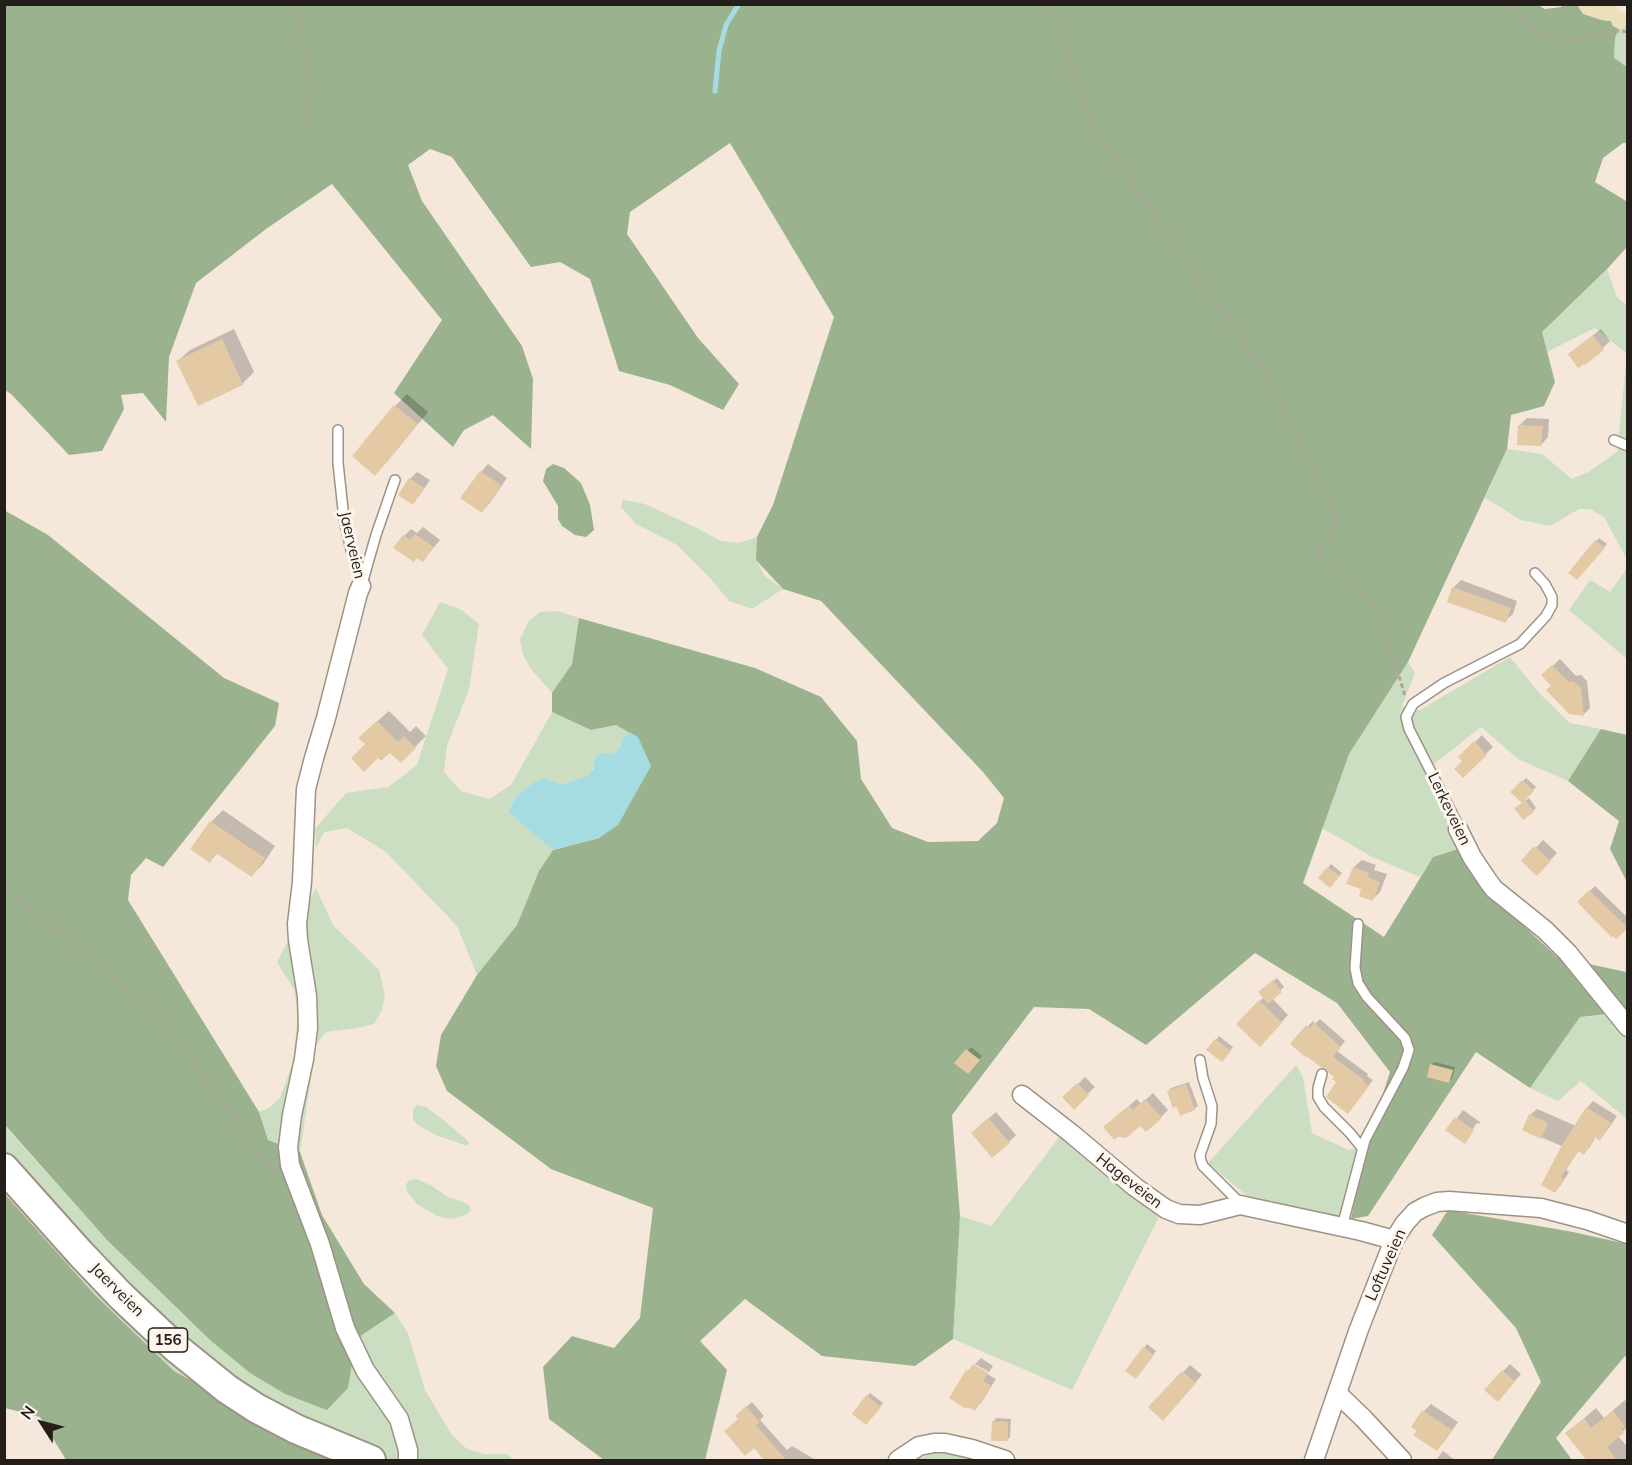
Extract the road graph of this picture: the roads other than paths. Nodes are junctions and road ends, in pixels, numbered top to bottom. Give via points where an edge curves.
1 (338, 430) dead end
2 (1614, 440) dead end
3 (1628, 446) edge
4 (395, 480) dead end
5 (1535, 573) dead end
6 (361, 586) junction
7 (1458, 829) joint
8 (1358, 924) dead end
9 (1628, 1027) edge
10 (1200, 1060) dead end
11 (1322, 1074) dead end
12 (1022, 1095) dead end
13 (1362, 1148) junction
14 (4, 1168) edge
15 (1240, 1205) junction
16 (1342, 1227) junction
17 (1628, 1234) edge
18 (1394, 1240) junction
19 (1338, 1394) junction
20 (371, 1461) edge
21 (408, 1461) edge
22 (898, 1461) edge
23 (1005, 1461) edge
24 (1314, 1461) edge
25 (1402, 1461) edge

1 - 6 lane, Jaerveien via 344,519
2 - 3 lane
4 - 6 lane, Jaerveien
5 - 7 lane, Lerkeveien via 1552,597 1551,609 1520,644 1444,683 1418,701 1406,717
6 - 21 street via 306,789 297,924 308,1028 288,1147 290,1165 320,1244 345,1328 365,1370 399,1419
7 - 9 street, Lerkeveien via 1494,889 1568,953
8 - 13 lane via 1358,983 1405,1038 1409,1050
10 - 15 lane via 1212,1106 1201,1161
11 - 13 lane via 1318,1097
12 - 15 street, Hageveien via 1166,1209 1200,1215
13 - 16 lane
14 - 20 main road, Jaerveien / 156 via 121,1296 227,1389 296,1429
15 - 16 street, Hageveien
16 - 18 street, Hageveien
17 - 18 street, Loftuveien via 1541,1208 1449,1201 1415,1212
18 - 19 street, Loftuveien
19 - 24 street, Loftuveien
19 - 25 street
22 - 23 street via 919,1446 934,1443 972,1449

